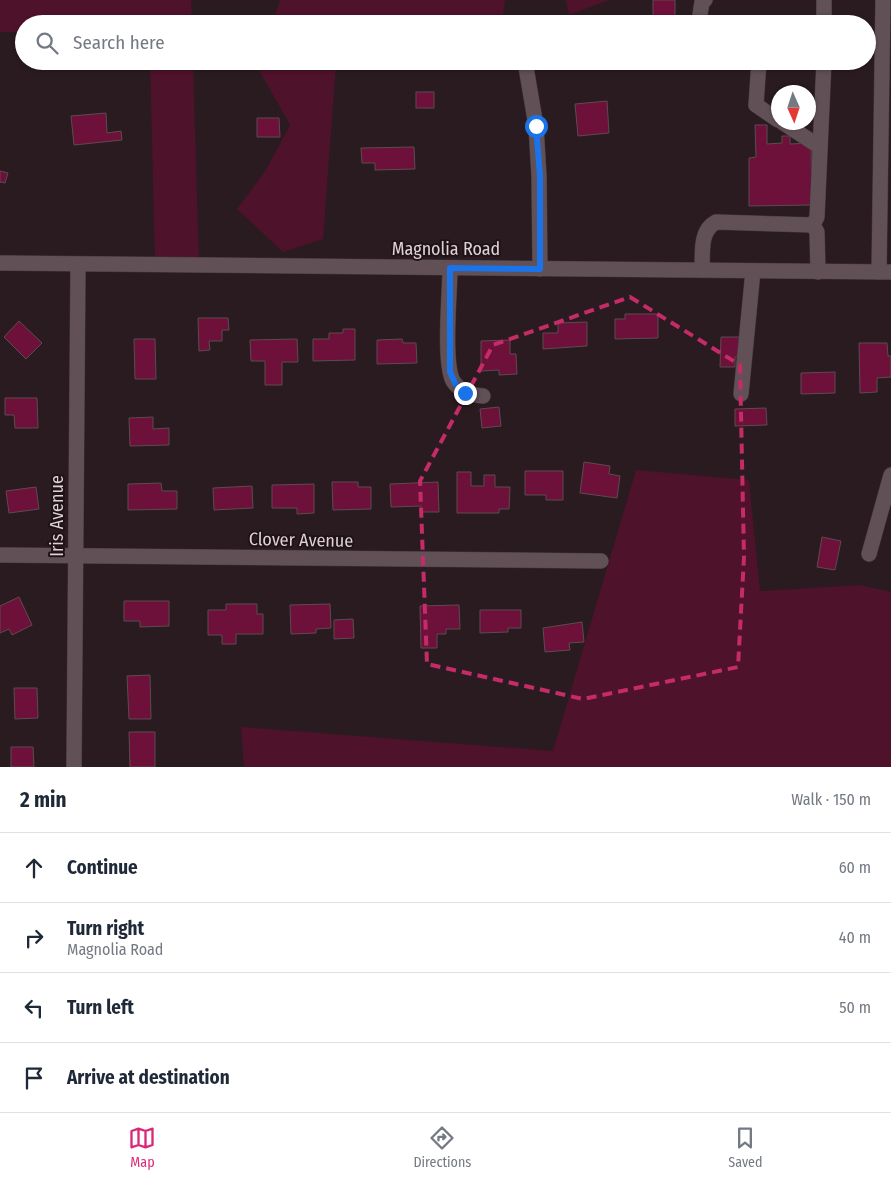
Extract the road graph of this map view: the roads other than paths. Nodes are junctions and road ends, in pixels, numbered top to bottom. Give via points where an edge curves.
1 (705, 0) edge
2 (824, 0) edge
3 (883, 0) edge
4 (700, 15) edge
5 (824, 15) edge
6 (527, 70) edge
7 (759, 70) edge
8 (824, 70) edge
9 (887, 98) edge
10 (771, 115) edge
11 (794, 130) edge
12 (820, 147) junction
13 (814, 225) junction
14 (0, 264) edge
15 (78, 264) junction
16 (450, 268) junction
17 (540, 269) junction
18 (702, 270) junction
19 (753, 271) junction
20 (818, 272) junction
21 (885, 272) edge
22 (741, 394) dead end
23 (483, 396) dead end
24 (891, 474) edge
25 (869, 554) dead end
26 (0, 556) edge
27 (76, 556) junction
28 (602, 561) dead end
29 (74, 767) edge

1 - 4 street
2 - 5 street
3 - 9 street
6 - 17 street via 540,176
7 - 10 street via 756,105
8 - 12 street
9 - 21 street
11 - 12 street
12 - 13 street
13 - 18 street via 716,222 704,234
13 - 20 street
14 - 15 street, Magnolia Road
15 - 16 street, Magnolia Road
15 - 27 street, Iris Avenue
16 - 17 street, Magnolia Road
16 - 23 street via 450,372 460,389 470,395
17 - 18 street, Magnolia Road
18 - 19 street, Magnolia Road
19 - 20 street, Magnolia Road
19 - 22 street
20 - 21 street, Magnolia Road
24 - 25 street
26 - 27 street, Clover Avenue
27 - 28 street, Clover Avenue
27 - 29 street, Iris Avenue

